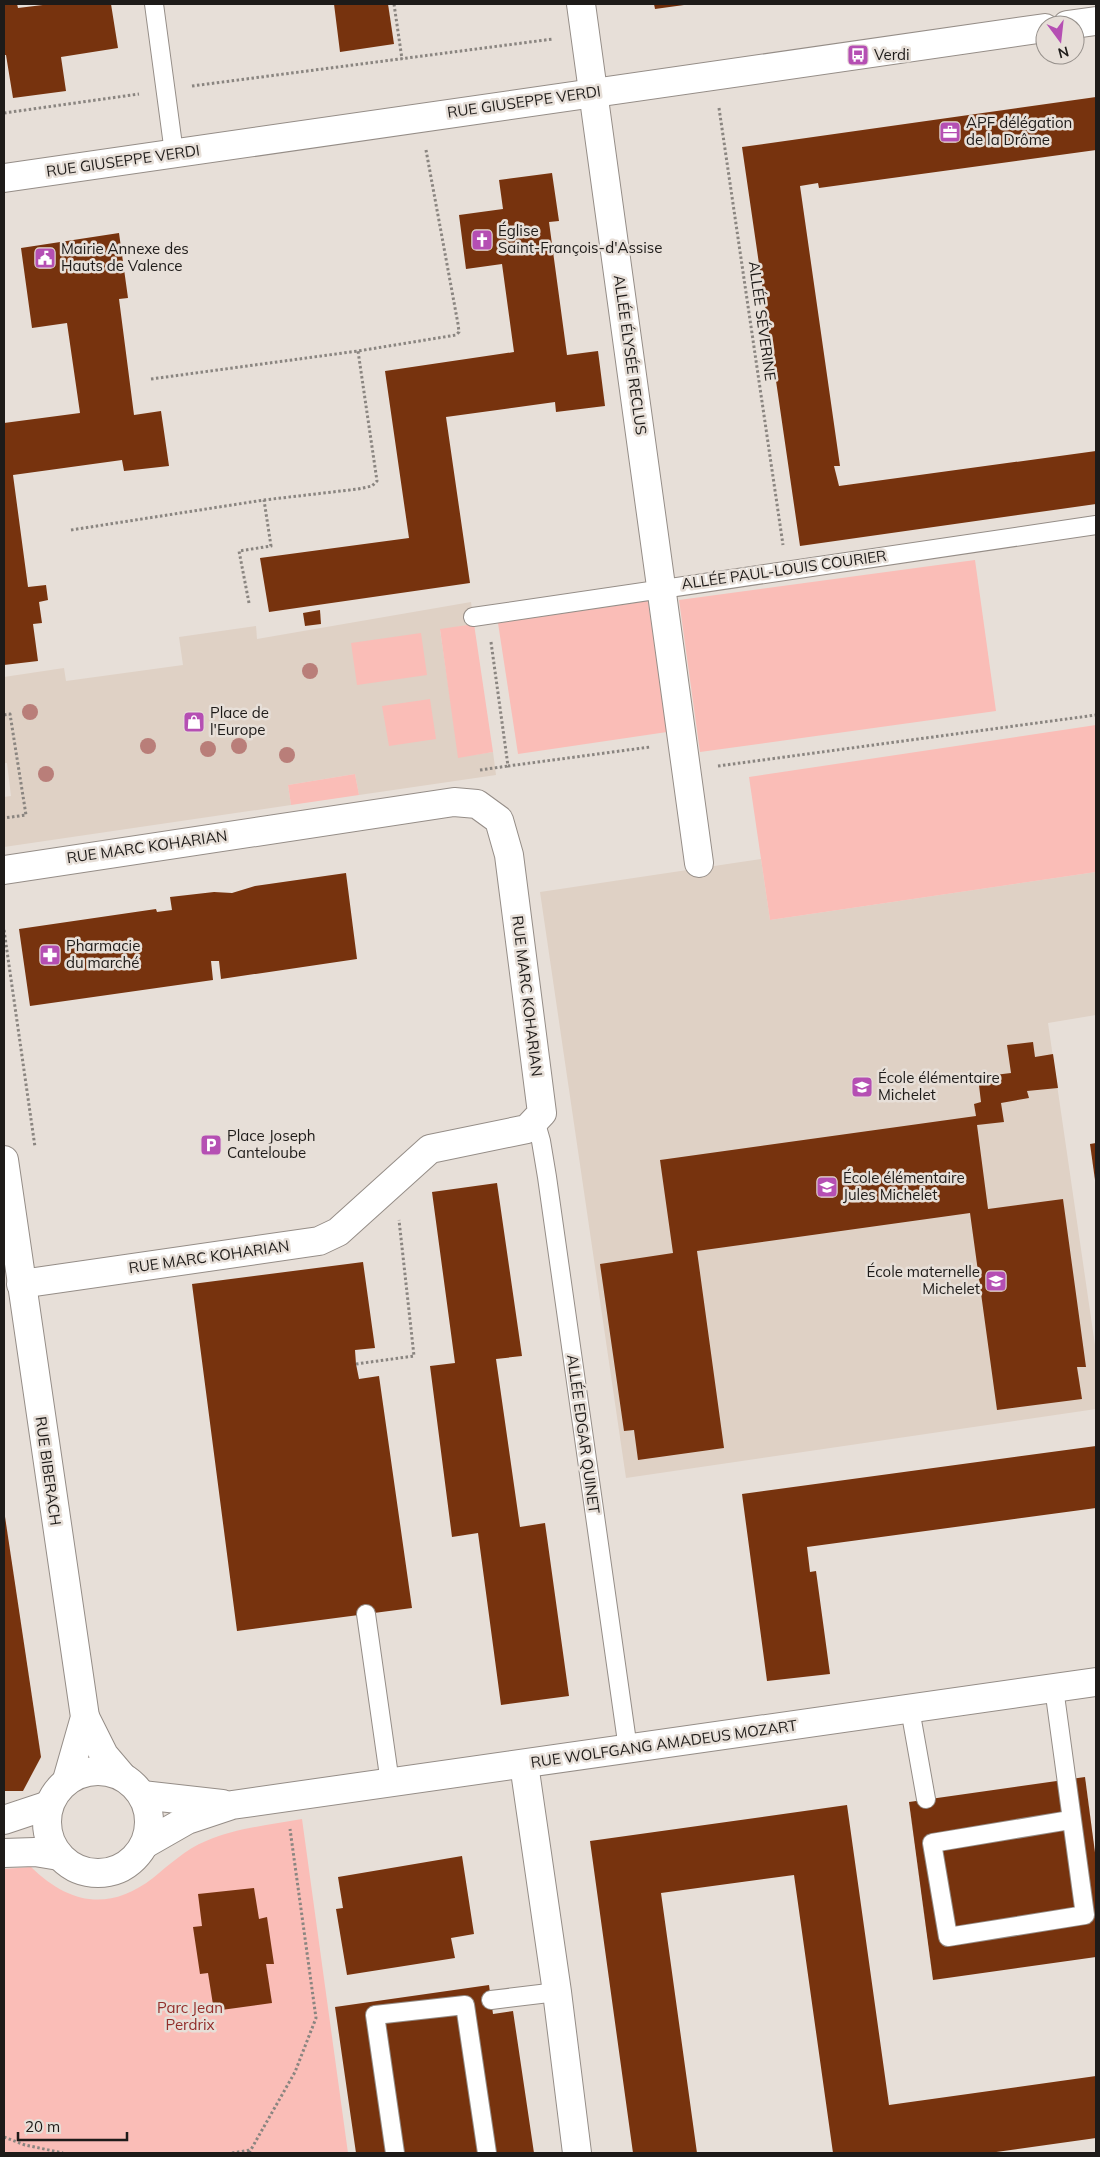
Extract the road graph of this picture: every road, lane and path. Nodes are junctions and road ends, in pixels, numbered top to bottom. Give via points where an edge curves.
1 (154, 4) edge
2 (394, 4) edge
3 (581, 4) edge
4 (1035, 29) edge
5 (586, 35) junction
6 (402, 59) junction
7 (715, 75) junction
8 (166, 90) junction
9 (593, 92) junction
10 (4, 114) edge
11 (420, 117) junction
12 (174, 154) junction
13 (4, 178) edge
14 (358, 350) junction
15 (151, 379) dead end
16 (264, 500) junction
17 (1096, 526) edge
18 (71, 530) dead end
19 (787, 569) junction
20 (662, 588) junction
21 (249, 603) dead end
22 (480, 615) joint
23 (4, 715) edge
24 (1096, 716) edge
25 (683, 742) junction
26 (687, 770) junction
27 (4, 818) edge
28 (699, 863) dead end
29 (4, 870) edge
30 (535, 1120) junction
31 (4, 1160) edge
32 (379, 1193) junction
33 (21, 1284) junction
34 (356, 1364) dead end
35 (366, 1614) dead end
36 (1096, 1682) edge
37 (1054, 1688) junction
38 (910, 1709) junction
39 (84, 1717) junction
40 (628, 1749) junction
41 (524, 1764) junction
42 (121, 1775) junction
43 (67, 1780) junction
44 (390, 1782) junction
45 (142, 1795) junction
46 (926, 1800) dead end
47 (49, 1805) junction
48 (232, 1805) junction
49 (4, 1820) edge
50 (1070, 1820) junction
51 (290, 1828) dead end
52 (145, 1844) junction
53 (4, 1853) edge
54 (58, 1856) junction
55 (557, 1992) junction
56 (491, 2000) dead end
57 (4, 2137) edge
58 (250, 2152) edge
59 (63, 2153) edge
60 (232, 2153) edge
61 (395, 2153) edge
62 (487, 2153) edge
63 (576, 2153) edge

1 - 8 lane
2 - 6 path
3 - 5 street, ALLÉE ÉLYSÉE RECLUS
4 - 7 street, RUE GIUSEPPE VERDI
5 - 6 path
5 - 9 street, ALLÉE ÉLYSÉE RECLUS
6 - 8 path
7 - 9 street, RUE GIUSEPPE VERDI
7 - 19 path, ALLÉE SÉVERINE
8 - 10 path
8 - 12 lane
9 - 11 street, RUE GIUSEPPE VERDI
9 - 20 street, ALLÉE ÉLYSÉE RECLUS
11 - 12 street, RUE GIUSEPPE VERDI
11 - 14 path via 459,332
12 - 13 street, RUE GIUSEPPE VERDI
14 - 15 path
14 - 16 path via 377,481 372,486 358,489
16 - 18 path
16 - 21 path via 271,546 239,551
17 - 19 lane, ALLÉE PAUL-LOUIS COURIER
19 - 20 lane, ALLÉE PAUL-LOUIS COURIER
20 - 22 lane, ALLÉE PAUL-LOUIS COURIER
20 - 25 street, ALLÉE ÉLYSÉE RECLUS
22 - 25 path via 508,766
23 - 27 path via 10,714 26,815
24 - 26 path
25 - 26 street, ALLÉE ÉLYSÉE RECLUS
26 - 28 street, ALLÉE ÉLYSÉE RECLUS
29 - 30 street, RUE MARC KOHARIAN via 454,802 477,804 499,820 509,855 542,1113
30 - 32 street, RUE MARC KOHARIAN via 527,1129 430,1148
30 - 40 lane, ALLÉE EDGAR QUINET via 547,1177
31 - 33 street, RUE BIBERACH
32 - 33 street, RUE MARC KOHARIAN via 338,1232 319,1241
32 - 34 path via 401,1222 414,1356
33 - 39 street, RUE BIBERACH
35 - 44 lane
36 - 37 street, RUE WOLFGANG AMADEUS MOZART
37 - 38 street, RUE WOLFGANG AMADEUS MOZART
37 - 50 lane
38 - 40 street, RUE WOLFGANG AMADEUS MOZART
38 - 46 lane
39 - 42 street via 104,1755
39 - 43 street, RUE BIBERACH
40 - 41 street, RUE WOLFGANG AMADEUS MOZART
41 - 44 street, RUE WOLFGANG AMADEUS MOZART
41 - 55 street
42 - 43 street via 94,1770
42 - 45 street
43 - 47 street
44 - 48 street, RUE WOLFGANG AMADEUS MOZART
45 - 48 street
45 - 52 street via 150,1819
47 - 49 street
47 - 54 street via 47,1831
48 - 52 street via 186,1820
50 - 50 lane via 932,1843 948,1937 1085,1915
51 - 58 path via 316,2018 295,2072
52 - 54 street via 135,1858 121,1868 105,1873 88,1873
53 - 54 street via 35,1852
55 - 56 lane
55 - 63 street
57 - 59 path
58 - 60 path
61 - 62 lane via 375,2016 465,2005

